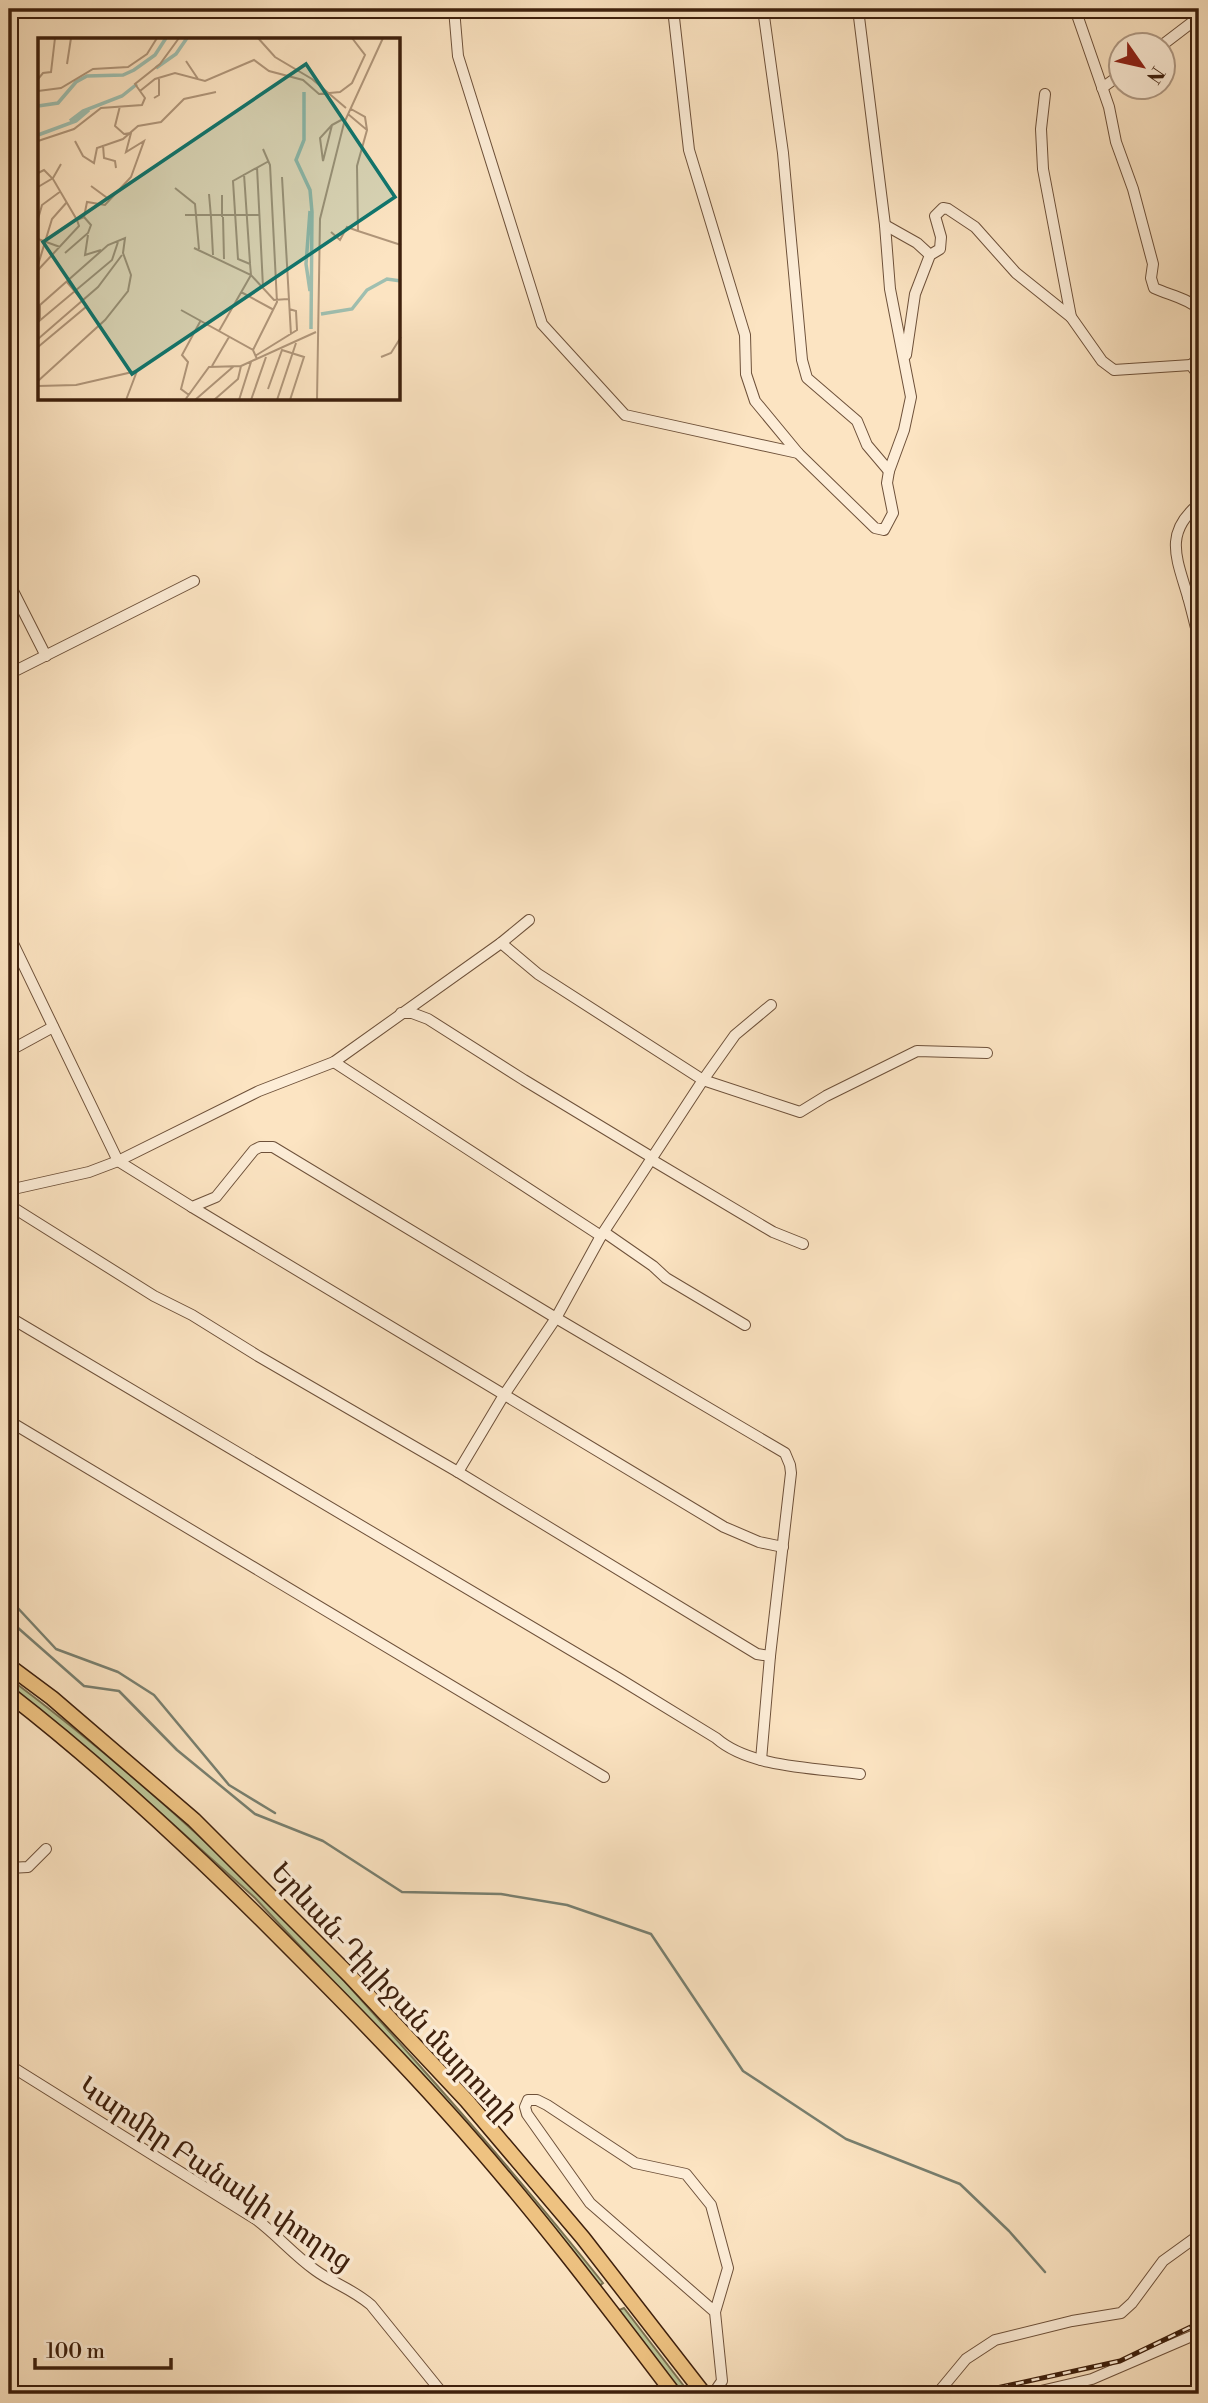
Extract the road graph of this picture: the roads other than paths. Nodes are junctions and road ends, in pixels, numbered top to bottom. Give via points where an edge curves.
1 (454, 9) edge
2 (632, 9) edge
3 (673, 9) edge
4 (763, 9) edge
5 (858, 9) edge
6 (1075, 9) edge
7 (1186, 9) edge
8 (1198, 20) edge
9 (1176, 35) edge
10 (1106, 85) edge
11 (1102, 88) junction
12 (1045, 94) dead end
13 (885, 225) junction
14 (930, 255) junction
15 (1198, 306) edge
16 (1071, 317) junction
17 (1195, 361) edge
18 (905, 365) junction
19 (1199, 376) edge
20 (798, 453) junction
21 (889, 471) junction
22 (1199, 504) edge
23 (194, 581) dead end
24 (9, 583) edge
25 (1199, 593) edge
26 (1188, 597) junction
27 (1199, 639) edge
28 (46, 656) junction
29 (9, 674) edge
30 (530, 920) dead end
31 (9, 935) edge
32 (502, 943) junction
33 (771, 1005) dead end
34 (401, 1013) junction
35 (53, 1027) junction
36 (9, 1051) edge
37 (987, 1053) dead end
38 (334, 1062) junction
39 (703, 1080) junction
40 (652, 1159) junction
41 (118, 1161) junction
42 (9, 1190) edge
43 (9, 1205) edge
44 (192, 1207) junction
45 (603, 1234) junction
46 (803, 1244) dead end
47 (9, 1317) edge
48 (556, 1318) junction
49 (745, 1325) dead end
50 (504, 1395) junction
51 (9, 1421) edge
52 (458, 1472) junction
53 (783, 1547) junction
54 (770, 1656) junction
55 (9, 1666) edge
56 (9, 1694) edge
57 (761, 1760) junction
58 (860, 1774) dead end
59 (604, 1777) dead end
60 (46, 1849) dead end
61 (9, 1868) edge
62 (9, 1953) edge
63 (9, 1971) edge
64 (9, 2065) edge
65 (1199, 2235) edge
66 (715, 2312) junction
67 (1199, 2333) edge
68 (938, 2393) edge
69 (443, 2394) edge
70 (674, 2394) edge
71 (704, 2394) edge
72 (713, 2394) edge
73 (1027, 2394) edge

1 - 20 street via 458,56 542,324 625,415
2 - 3 street
3 - 20 street via 689,150 745,335 746,374 755,401
4 - 21 street via 807,378 857,421 867,446
5 - 13 street
6 - 11 street
7 - 8 street
8 - 9 street
10 - 11 street
11 - 15 street via 1153,264 1154,288
12 - 16 street via 1043,169
13 - 14 street
13 - 18 street via 890,289
14 - 16 street via 942,244 935,216 940,209 947,209 975,227 1016,273
14 - 18 street via 915,294
16 - 17 street via 1102,361 1114,370
17 - 19 street
18 - 21 street via 911,397
20 - 21 street via 875,528 884,530 893,513
22 - 26 street via 1181,522 1175,547
23 - 28 street
24 - 28 street
25 - 26 street
26 - 27 street
28 - 29 street
30 - 32 street
31 - 35 street
32 - 34 street
32 - 39 street via 538,974
33 - 39 street via 735,1035
34 - 38 street
34 - 40 street via 428,1018
35 - 36 street
35 - 41 street
37 - 39 street via 917,1051 800,1112
38 - 41 street via 259,1091
38 - 45 street
39 - 40 street
40 - 45 street
40 - 46 street via 773,1232
41 - 42 street
41 - 44 street
43 - 52 street via 154,1296
44 - 48 street via 216,1197 254,1150 272,1147
44 - 50 street
45 - 48 street
45 - 49 street
47 - 57 street via 618,1678 730,1750
48 - 50 street
48 - 53 street via 785,1454 791,1473
50 - 52 street
50 - 53 street via 724,1527
51 - 59 street
52 - 54 street via 757,1654
53 - 54 street
54 - 57 street
55 - 71 highway, Երևան-Դիլիջան մայրուղի via 194,1820 349,1975 467,2101
56 - 70 highway, Երևան-Դիլիջան մայրուղի via 178,1837 334,1992 450,2115
57 - 58 street
60 - 61 street via 28,1867
62 - 63 street
64 - 69 street, Կարմիր Բանակի փողոց via 257,2220 302,2261 356,2292
65 - 68 street via 1163,2261 1121,2313 995,2340 966,2359
66 - 66 street via 590,2203 527,2114 528,2100 547,2105 635,2163 686,2174 711,2205 728,2268
66 - 72 street via 722,2381
67 - 73 street via 1092,2379

